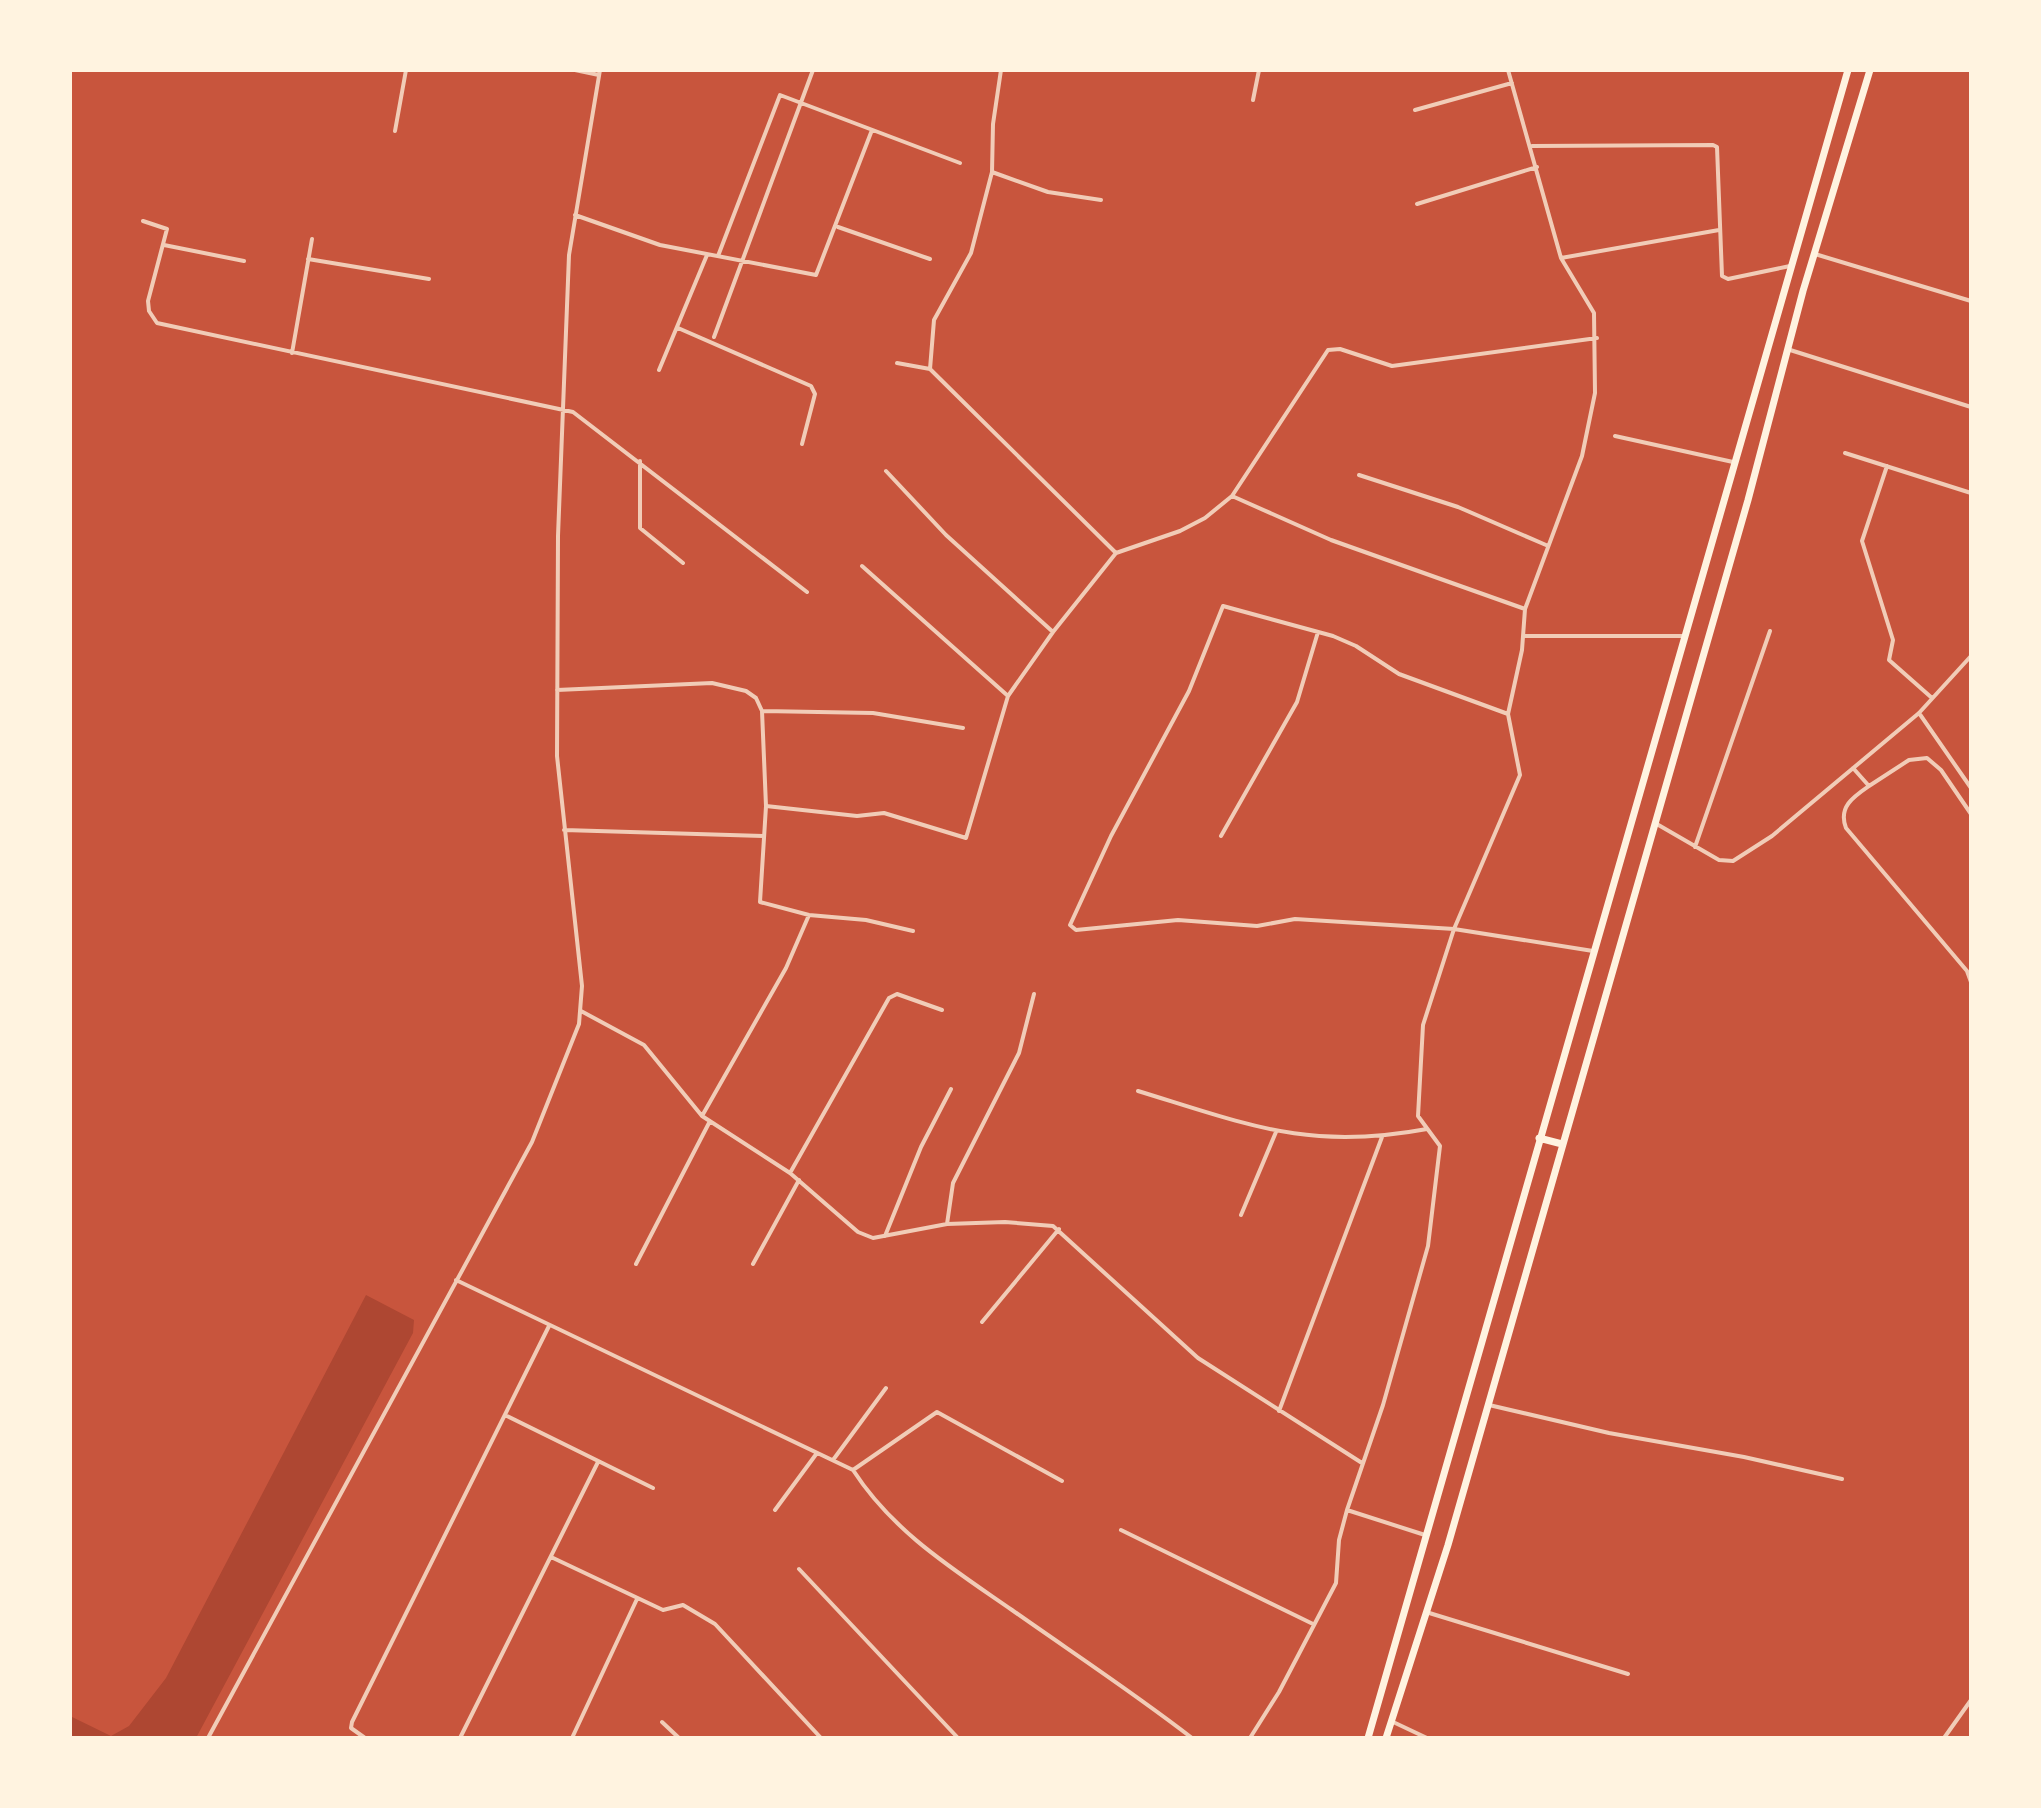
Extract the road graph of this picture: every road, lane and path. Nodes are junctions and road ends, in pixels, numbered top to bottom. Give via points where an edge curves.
1 (406, 70) edge
2 (575, 70) edge
3 (813, 70) edge
4 (1001, 70) edge
5 (1259, 70) edge
6 (1508, 70) edge
7 (1848, 70) edge
8 (1870, 70) edge
9 (600, 72) edge
10 (1512, 83) junction
11 (1253, 100) dead end
12 (1415, 110) dead end
13 (872, 130) junction
14 (395, 131) dead end
15 (1532, 146) junction
16 (960, 163) dead end
17 (1537, 167) junction
18 (992, 172) junction
19 (1101, 200) dead end
20 (1417, 204) dead end
21 (575, 215) junction
22 (143, 221) dead end
23 (838, 227) junction
24 (1719, 230) junction
25 (312, 239) dead end
26 (163, 245) junction
27 (1815, 254) junction
28 (707, 255) junction
29 (718, 256) junction
30 (1561, 258) junction
31 (308, 259) junction
32 (930, 259) dead end
33 (244, 261) dead end
34 (1792, 266) junction
35 (429, 279) dead end
36 (1971, 301) edge
37 (678, 328) junction
38 (714, 337) dead end
39 (1597, 338) junction
40 (1787, 349) junction
41 (292, 353) junction
42 (897, 363) dead end
43 (930, 369) junction
44 (659, 370) dead end
45 (1971, 407) edge
46 (562, 408) junction
47 (1615, 436) dead end
48 (802, 444) dead end
49 (1845, 453) dead end
50 (640, 461) junction
51 (1736, 463) junction
52 (1887, 466) junction
53 (886, 471) dead end
54 (1359, 475) dead end
55 (1971, 493) edge
56 (1232, 496) junction
57 (1546, 545) junction
58 (1116, 553) junction
59 (683, 563) dead end
60 (862, 566) dead end
61 (807, 592) dead end
62 (1525, 609) junction
63 (1770, 631) dead end
64 (1053, 632) junction
65 (1318, 632) junction
66 (1523, 636) junction
67 (1686, 636) junction
68 (1971, 656) edge
69 (557, 690) junction
70 (1008, 696) junction
71 (1933, 698) junction
72 (762, 711) junction
73 (1919, 713) junction
74 (1508, 714) junction
75 (963, 728) dead end
76 (1853, 768) junction
77 (1869, 786) junction
78 (1971, 788) edge
79 (766, 806) junction
80 (1971, 814) edge
81 (1655, 823) junction
82 (564, 830) junction
83 (763, 836) junction
84 (1221, 836) dead end
85 (1695, 847) junction
86 (809, 915) junction
87 (1454, 929) junction
88 (913, 931) dead end
89 (1593, 951) junction
90 (1971, 982) edge
91 (1034, 994) dead end
92 (942, 1010) dead end
93 (581, 1011) junction
94 (951, 1089) dead end
95 (1138, 1091) dead end
96 (702, 1116) junction
97 (710, 1121) junction
98 (1427, 1129) junction
99 (1276, 1132) junction
100 (1382, 1137) junction
101 (1539, 1138) junction
102 (1562, 1144) junction
103 (790, 1173) junction
104 (799, 1180) junction
105 (1241, 1215) dead end
106 (947, 1224) junction
107 (1059, 1229) junction
108 (885, 1236) junction
109 (636, 1264) dead end
110 (753, 1264) dead end
111 (456, 1280) junction
112 (982, 1322) dead end
113 (549, 1326) junction
114 (886, 1388) dead end
115 (1488, 1405) junction
116 (1279, 1411) junction
117 (505, 1415) junction
118 (817, 1453) junction
119 (833, 1460) junction
120 (598, 1462) junction
121 (1362, 1463) junction
122 (853, 1470) junction
123 (1842, 1479) dead end
124 (1062, 1481) dead end
125 (653, 1488) dead end
126 (775, 1510) dead end
127 (1347, 1510) junction
128 (1121, 1530) dead end
129 (1425, 1535) junction
130 (551, 1557) junction
131 (799, 1569) dead end
132 (637, 1599) junction
133 (1426, 1612) junction
134 (1313, 1624) junction
135 (1628, 1674) dead end
136 (1971, 1700) edge
137 (1391, 1721) junction
138 (662, 1722) dead end
139 (208, 1738) edge
140 (365, 1738) edge
141 (460, 1738) edge
142 (572, 1738) edge
143 (679, 1738) edge
144 (821, 1738) edge
145 (958, 1738) edge
146 (1192, 1738) edge
147 (1250, 1738) edge
148 (1368, 1738) edge
149 (1386, 1738) edge
150 (1427, 1738) edge
151 (1944, 1738) edge

1 - 14 street
2 - 9 street
3 - 38 street
4 - 18 street
5 - 11 street
6 - 10 street
7 - 34 main road
8 - 27 main road
9 - 21 street
10 - 12 street
10 - 15 street
13 - 16 street
13 - 23 street
13 - 29 street via 780,95
15 - 17 street
15 - 24 street via 1713,145
17 - 20 street
17 - 30 street
18 - 19 street via 1048,192
18 - 43 street via 971,253 934,320
21 - 28 street via 660,245
21 - 46 street
22 - 26 street via 167,229
23 - 29 street via 816,275
23 - 32 street
24 - 30 street
24 - 34 street via 1724,278
25 - 31 street
26 - 33 street
26 - 41 street via 148,301 157,323
27 - 36 street
27 - 40 main road
28 - 29 street
28 - 37 street
30 - 39 street via 1591,304
31 - 35 street
31 - 41 street
34 - 51 main road
37 - 44 street
37 - 48 street via 811,386 815,394
39 - 56 street via 1392,366 1332,348
39 - 57 street via 1590,427
40 - 45 street
40 - 81 main road
41 - 46 street
42 - 43 street
43 - 58 street
46 - 50 street
46 - 69 street
47 - 51 street
49 - 52 street
50 - 59 street via 640,528
50 - 61 street
51 - 67 main road
52 - 55 street
52 - 71 street via 1864,532 1864,551 1893,640 1889,660
53 - 64 street via 946,535
54 - 57 street via 1458,507
56 - 58 street via 1180,531
56 - 62 street via 1331,540
57 - 62 street
58 - 64 street
60 - 70 street
62 - 66 street
63 - 85 street
64 - 70 street
65 - 74 street via 1356,646 1399,674
65 - 84 street via 1297,702
65 - 87 street via 1223,606 1189,691 1070,925 1076,930 1178,920 1257,926 1295,919
66 - 67 street
66 - 74 street
67 - 89 main road
68 - 71 street
69 - 72 street via 712,683 746,691
69 - 82 street
70 - 79 street via 966,838 884,813 857,816
71 - 73 street
72 - 75 street via 873,713
72 - 79 street
73 - 76 street
73 - 78 street
74 - 87 street via 1520,775
76 - 77 street
76 - 85 street via 1772,836 1733,861
77 - 80 street via 1920,757 1941,770
77 - 90 street via 1845,807 1846,828
79 - 83 street
81 - 85 street
81 - 102 main road
82 - 83 street
82 - 93 street
83 - 86 street via 760,902
86 - 88 street
86 - 96 street via 786,968
87 - 89 street
87 - 98 street via 1421,1034 1418,1116
89 - 101 main road
91 - 106 street via 1019,1053 953,1183
92 - 103 street via 897,994 889,998
93 - 96 street via 654,1053
93 - 111 street via 532,1142
94 - 108 street
95 - 99 street
96 - 97 street
97 - 103 street
97 - 109 street
98 - 100 street
98 - 121 street via 1440,1146 1430,1234
99 - 100 street via 1332,1139
99 - 105 street
100 - 116 street
101 - 102 main road
101 - 129 main road
102 - 115 main road
103 - 104 street
104 - 108 street via 858,1232
104 - 110 street
106 - 107 street via 1043,1223
106 - 108 street
107 - 112 street
107 - 116 street via 1177,1342
111 - 113 street
111 - 139 street
113 - 117 street
113 - 118 street
114 - 119 street
115 - 123 street
115 - 133 main road
116 - 121 street
117 - 120 street
117 - 140 street via 352,1722 351,1728
118 - 119 street
118 - 126 street
119 - 122 street
120 - 125 street
120 - 130 street
121 - 127 street
122 - 124 street via 937,1412
122 - 146 street via 888,1518 907,1534
127 - 129 street
127 - 134 street via 1336,1583
128 - 134 street
129 - 148 main road
130 - 132 street
130 - 141 street
131 - 145 street
132 - 142 street
132 - 144 street via 663,1610 683,1605 715,1624
133 - 135 street
133 - 137 main road
134 - 147 street
136 - 151 street
137 - 149 main road
137 - 150 street
138 - 143 street

